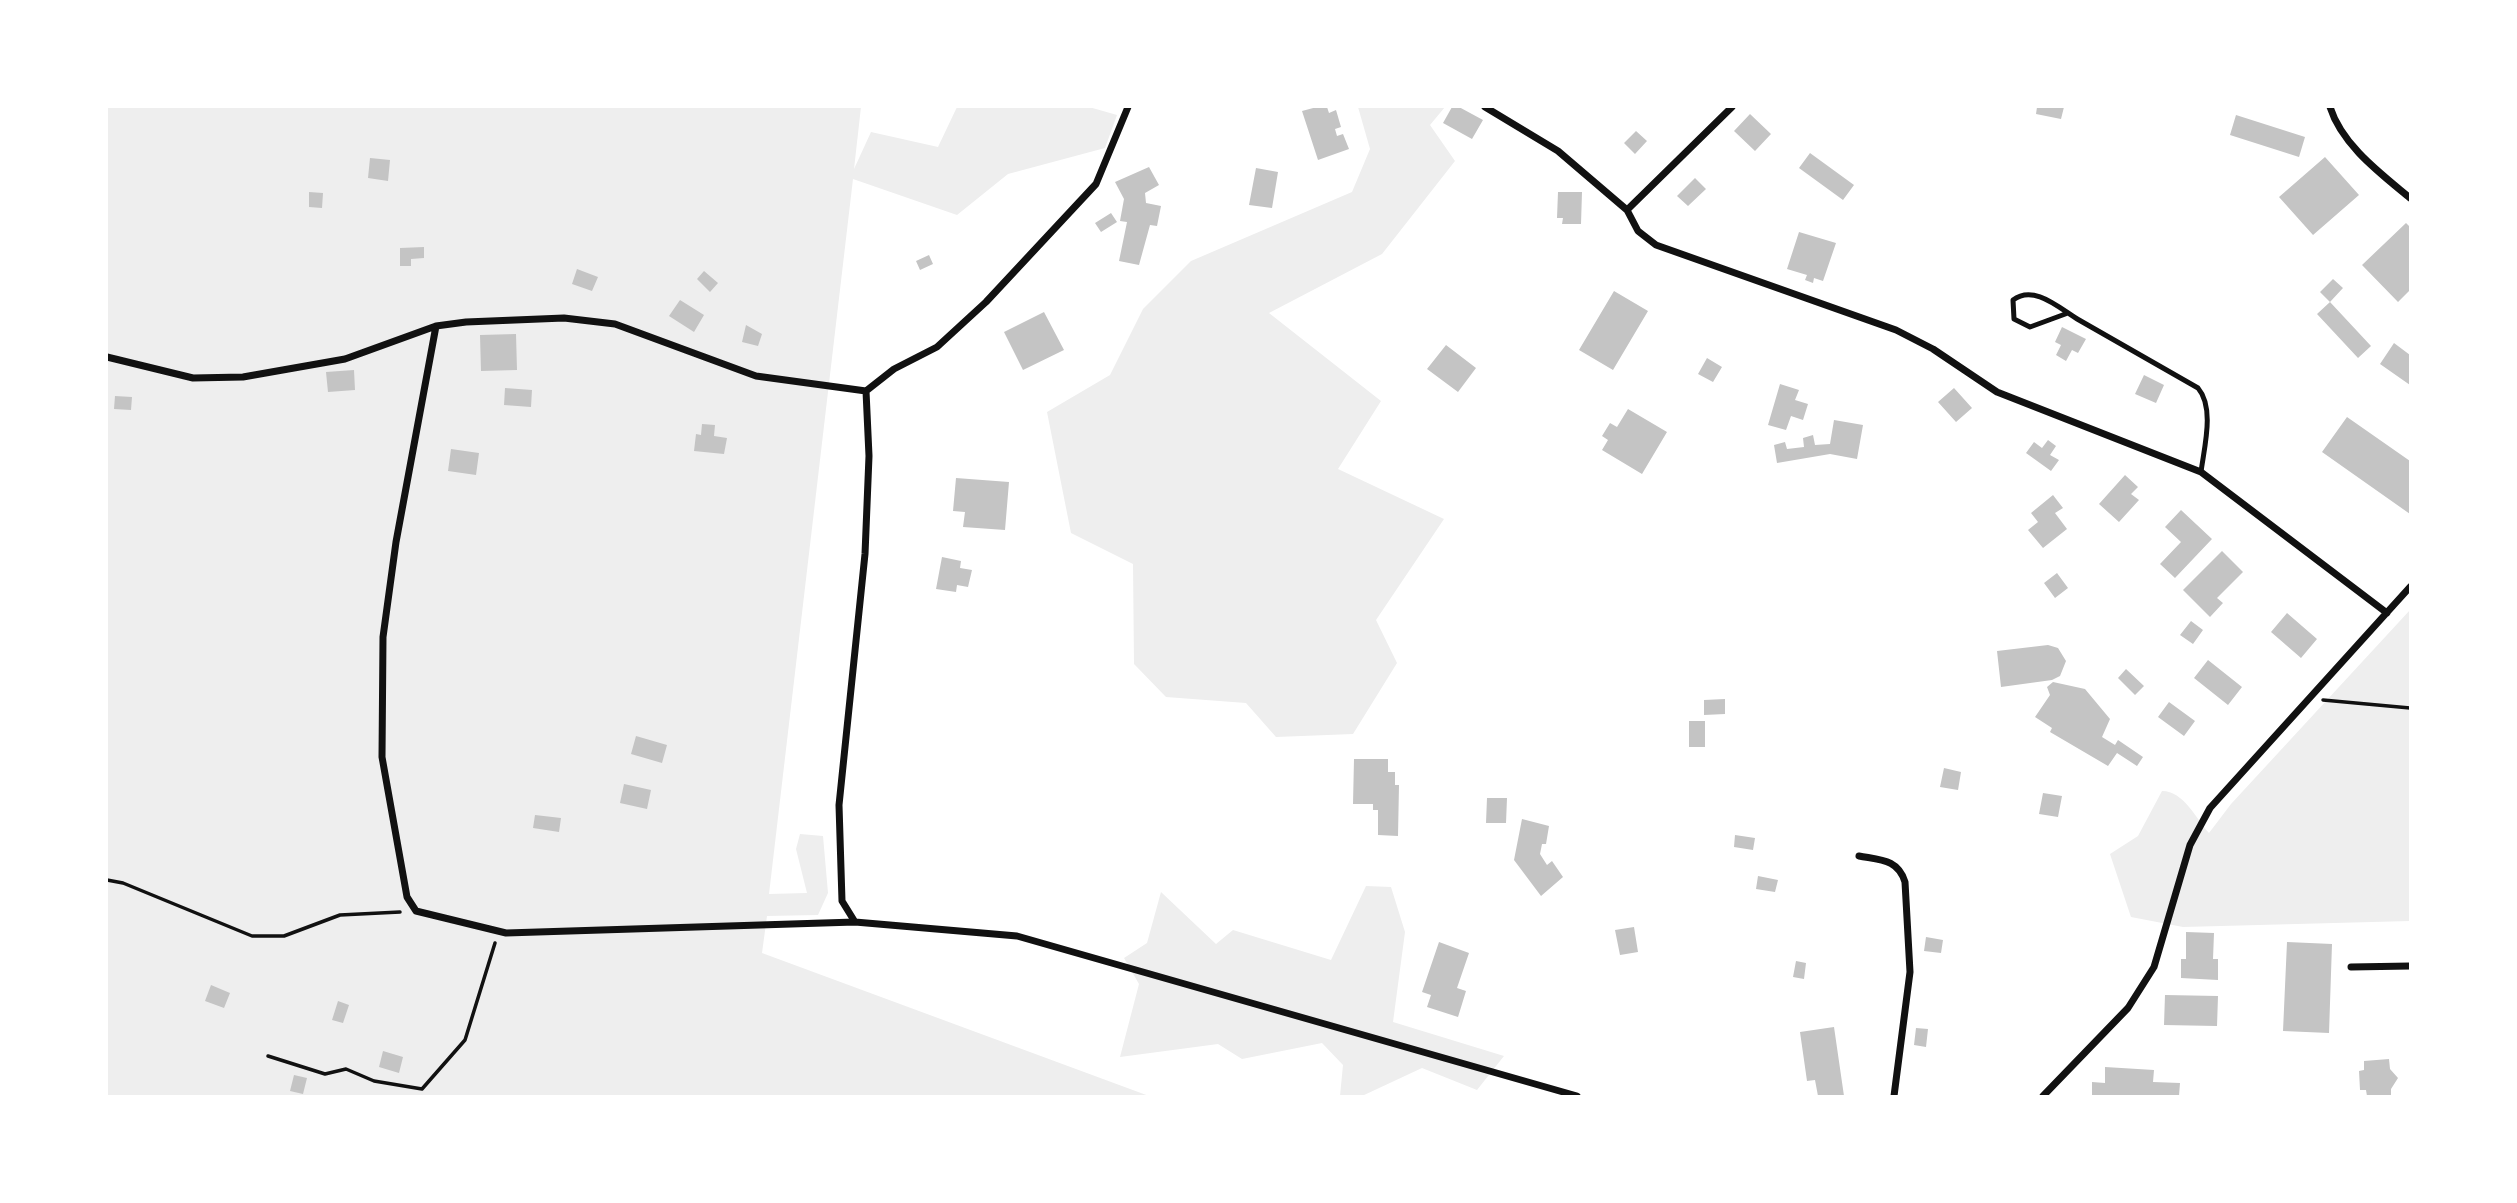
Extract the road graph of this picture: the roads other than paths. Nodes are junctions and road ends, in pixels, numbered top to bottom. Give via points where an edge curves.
1 (1128, 107) edge
2 (1485, 107) edge
3 (1732, 107) edge
4 (2330, 107) edge
5 (2410, 198) edge
6 (1627, 210) junction
7 (2067, 313) junction
8 (436, 326) junction
9 (107, 357) edge
10 (866, 391) junction
11 (2201, 472) junction
12 (2410, 587) edge
13 (2387, 613) junction
14 (1858, 856) dead end
15 (855, 922) junction
16 (2410, 966) edge
17 (2351, 967) dead end
18 (1577, 1096) edge
19 (1894, 1096) edge
20 (2043, 1096) edge

1 - 10 street via 1096,184 986,302 937,347 894,369
2 - 6 street via 1558,151
3 - 6 street
4 - 5 street via 2336,125 2374,168
6 - 11 street via 1637,231 1656,246 1896,330 1997,392
7 - 7 lane via 2032,292 2012,300 2014,320 2030,327
7 - 11 lane via 2204,395 2206,441
8 - 9 street via 345,359 243,377 193,378
8 - 10 street via 564,318 615,324 756,376
8 - 15 street via 383,637 382,757 404,885 416,911 498,931
10 - 15 street via 865,554 839,814 842,901
11 - 13 street
12 - 13 street
13 - 20 street via 2210,808 2190,845 2154,967 2128,1008
14 - 19 street via 1894,863 1901,868 1905,882 1910,972
15 - 18 street via 1017,936
16 - 17 street

